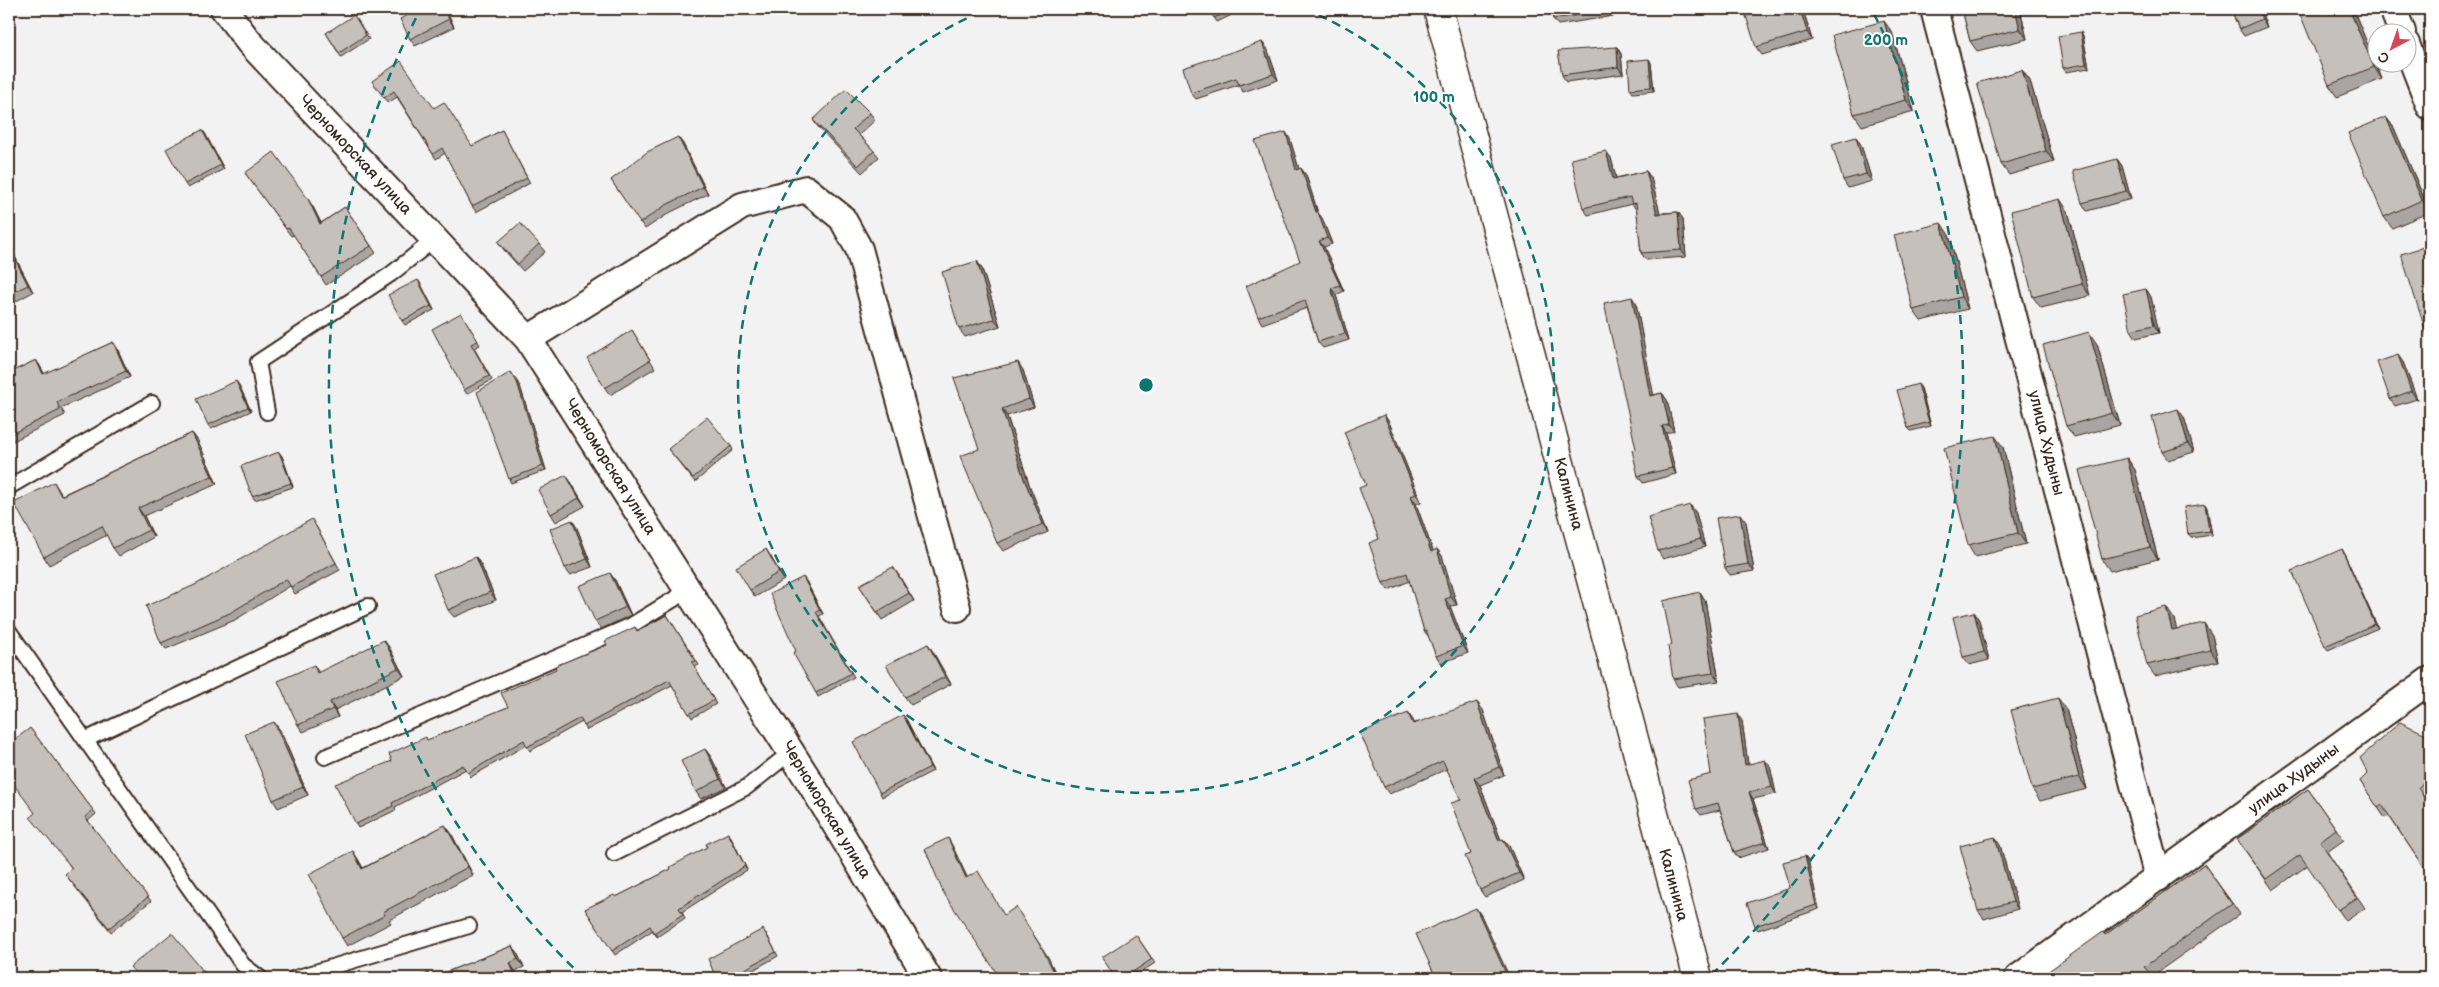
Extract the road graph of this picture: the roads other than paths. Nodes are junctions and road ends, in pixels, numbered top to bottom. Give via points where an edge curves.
1 (224, 9) edge
2 (1438, 9) edge
3 (1934, 9) edge
4 (2393, 9) edge
5 (2398, 22) edge
6 (2416, 70) edge
7 (2430, 106) edge
8 (435, 239) junction
9 (528, 339) junction
10 (152, 403) dead end
11 (266, 412) dead end
12 (9, 487) edge
13 (688, 590) junction
14 (368, 606) dead end
15 (957, 608) dead end
16 (9, 631) edge
17 (2430, 680) edge
18 (85, 740) junction
19 (791, 752) junction
20 (325, 757) dead end
21 (614, 854) dead end
22 (2158, 878) junction
23 (469, 926) dead end
24 (260, 978) edge
25 (295, 978) edge
26 (928, 978) edge
27 (1698, 978) edge
28 (2018, 978) edge

1 - 8 street, Черноморская улица via 249,42
2 - 27 street, Калинина
3 - 22 street, улица Худыны
4 - 5 street
6 - 7 street
8 - 9 street, Черноморская улица
8 - 11 lane via 391,274 258,362
9 - 13 street, Черноморская улица
9 - 15 street via 742,206 806,189 842,218 859,249
10 - 12 lane
13 - 19 street, Черноморская улица
13 - 20 lane via 630,626
14 - 18 lane
16 - 18 lane
17 - 22 street, улица Худыны
18 - 24 lane via 244,965
19 - 21 lane via 747,787
19 - 26 street, Черноморская улица
22 - 28 street, улица Худыны
23 - 25 lane

